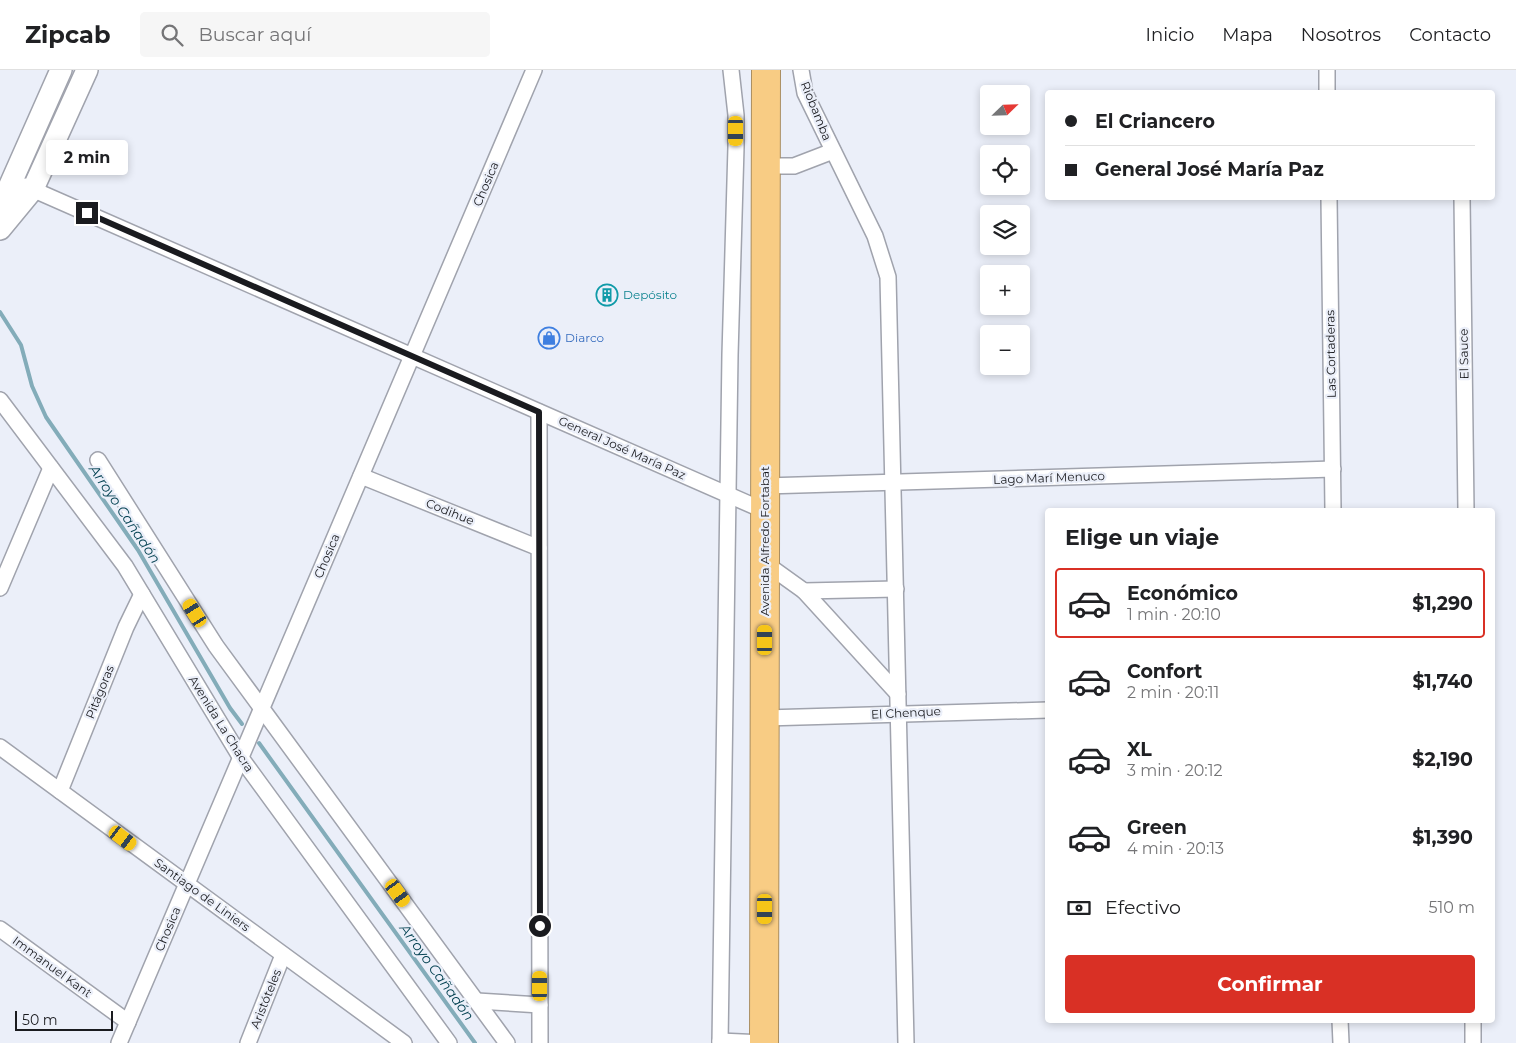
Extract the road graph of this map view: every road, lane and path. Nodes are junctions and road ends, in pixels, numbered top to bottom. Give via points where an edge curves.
1 (61, 70) edge
2 (87, 70) edge
3 (534, 70) edge
4 (731, 70) edge
5 (766, 70) edge
6 (802, 70) edge
7 (1327, 70) edge
8 (1327, 90) edge
9 (832, 151) junction
10 (766, 166) junction
11 (12, 180) junction
12 (32, 189) junction
13 (1329, 200) edge
14 (1462, 200) edge
15 (0, 213) edge
16 (0, 229) edge
17 (412, 356) junction
18 (0, 400) edge
19 (539, 412) junction
20 (98, 460) dead end
21 (52, 468) junction
22 (1333, 469) junction
23 (361, 476) junction
24 (893, 482) junction
25 (728, 494) junction
26 (765, 498) junction
27 (1333, 508) edge
28 (1466, 508) edge
29 (539, 548) junction
30 (765, 564) junction
31 (0, 588) edge
32 (896, 589) junction
33 (804, 591) junction
34 (142, 594) junction
35 (898, 694) junction
36 (262, 709) junction
37 (1045, 710) edge
38 (899, 714) junction
39 (765, 718) junction
40 (2, 754) edge
41 (241, 758) junction
42 (60, 791) junction
43 (187, 885) junction
44 (0, 929) edge
45 (283, 955) junction
46 (477, 1001) junction
47 (540, 1006) junction
48 (128, 1022) junction
49 (1340, 1023) edge
50 (1473, 1023) edge
51 (720, 1042) edge
52 (120, 1043) edge
53 (248, 1043) edge
54 (404, 1043) edge
55 (449, 1043) edge
56 (508, 1043) edge
57 (540, 1043) edge
58 (764, 1043) edge
59 (906, 1043) edge
60 (1341, 1043) edge
61 (1473, 1043) edge

1 - 11 street
2 - 12 street
3 - 17 street, Chosica
4 - 25 street via 736,147
5 - 10 highway, Avenida Alfredo Fortabat
6 - 9 street, Riobamba via 806,93
7 - 8 street
9 - 10 street via 794,166
9 - 24 street, Riobamba via 875,236 888,277
10 - 26 highway, Avenida Alfredo Fortabat
11 - 12 street, General José María Paz
11 - 15 street
12 - 16 street
12 - 17 street, General José María Paz
13 - 22 street, Las Cortaderas
14 - 28 street, El Sauce
17 - 19 street, General José María Paz
17 - 23 street, Chosica
18 - 21 street, Avenida La Chacra
19 - 25 street, General José María Paz
19 - 29 street
20 - 36 street via 216,646
21 - 31 street
21 - 34 street, Avenida La Chacra
22 - 24 street, Lago Marí Menuco
22 - 27 street, Las Cortaderas
23 - 29 street, Codihue
23 - 36 street, Chosica
24 - 26 street, Lago Marí Menuco
24 - 32 street, Riobamba
25 - 26 street, General José María Paz
25 - 51 street
26 - 30 highway, Avenida Alfredo Fortabat
29 - 47 street
30 - 33 street
30 - 39 highway, Avenida Alfredo Fortabat
32 - 33 street
32 - 35 street, Riobamba
33 - 35 street
34 - 41 street, Avenida La Chacra
34 - 42 street, Pitágoras
35 - 38 street, Riobamba
36 - 41 street, Chosica
36 - 46 street
37 - 38 street, El Chenque
38 - 39 street, El Chenque
38 - 59 street, Riobamba
39 - 58 highway, Avenida Alfredo Fortabat
40 - 42 street, Santiago de Liniers
41 - 43 street, Chosica
41 - 55 street, Avenida La Chacra
42 - 43 street, Santiago de Liniers
43 - 45 street, Santiago de Liniers
43 - 48 street, Chosica
44 - 48 street, Immanuel Kant
45 - 53 street, Aristóteles
45 - 54 street, Santiago de Liniers
46 - 47 street
46 - 56 street
47 - 57 street
48 - 52 street, Chosica
49 - 60 street
50 - 61 street
51 - 58 street

